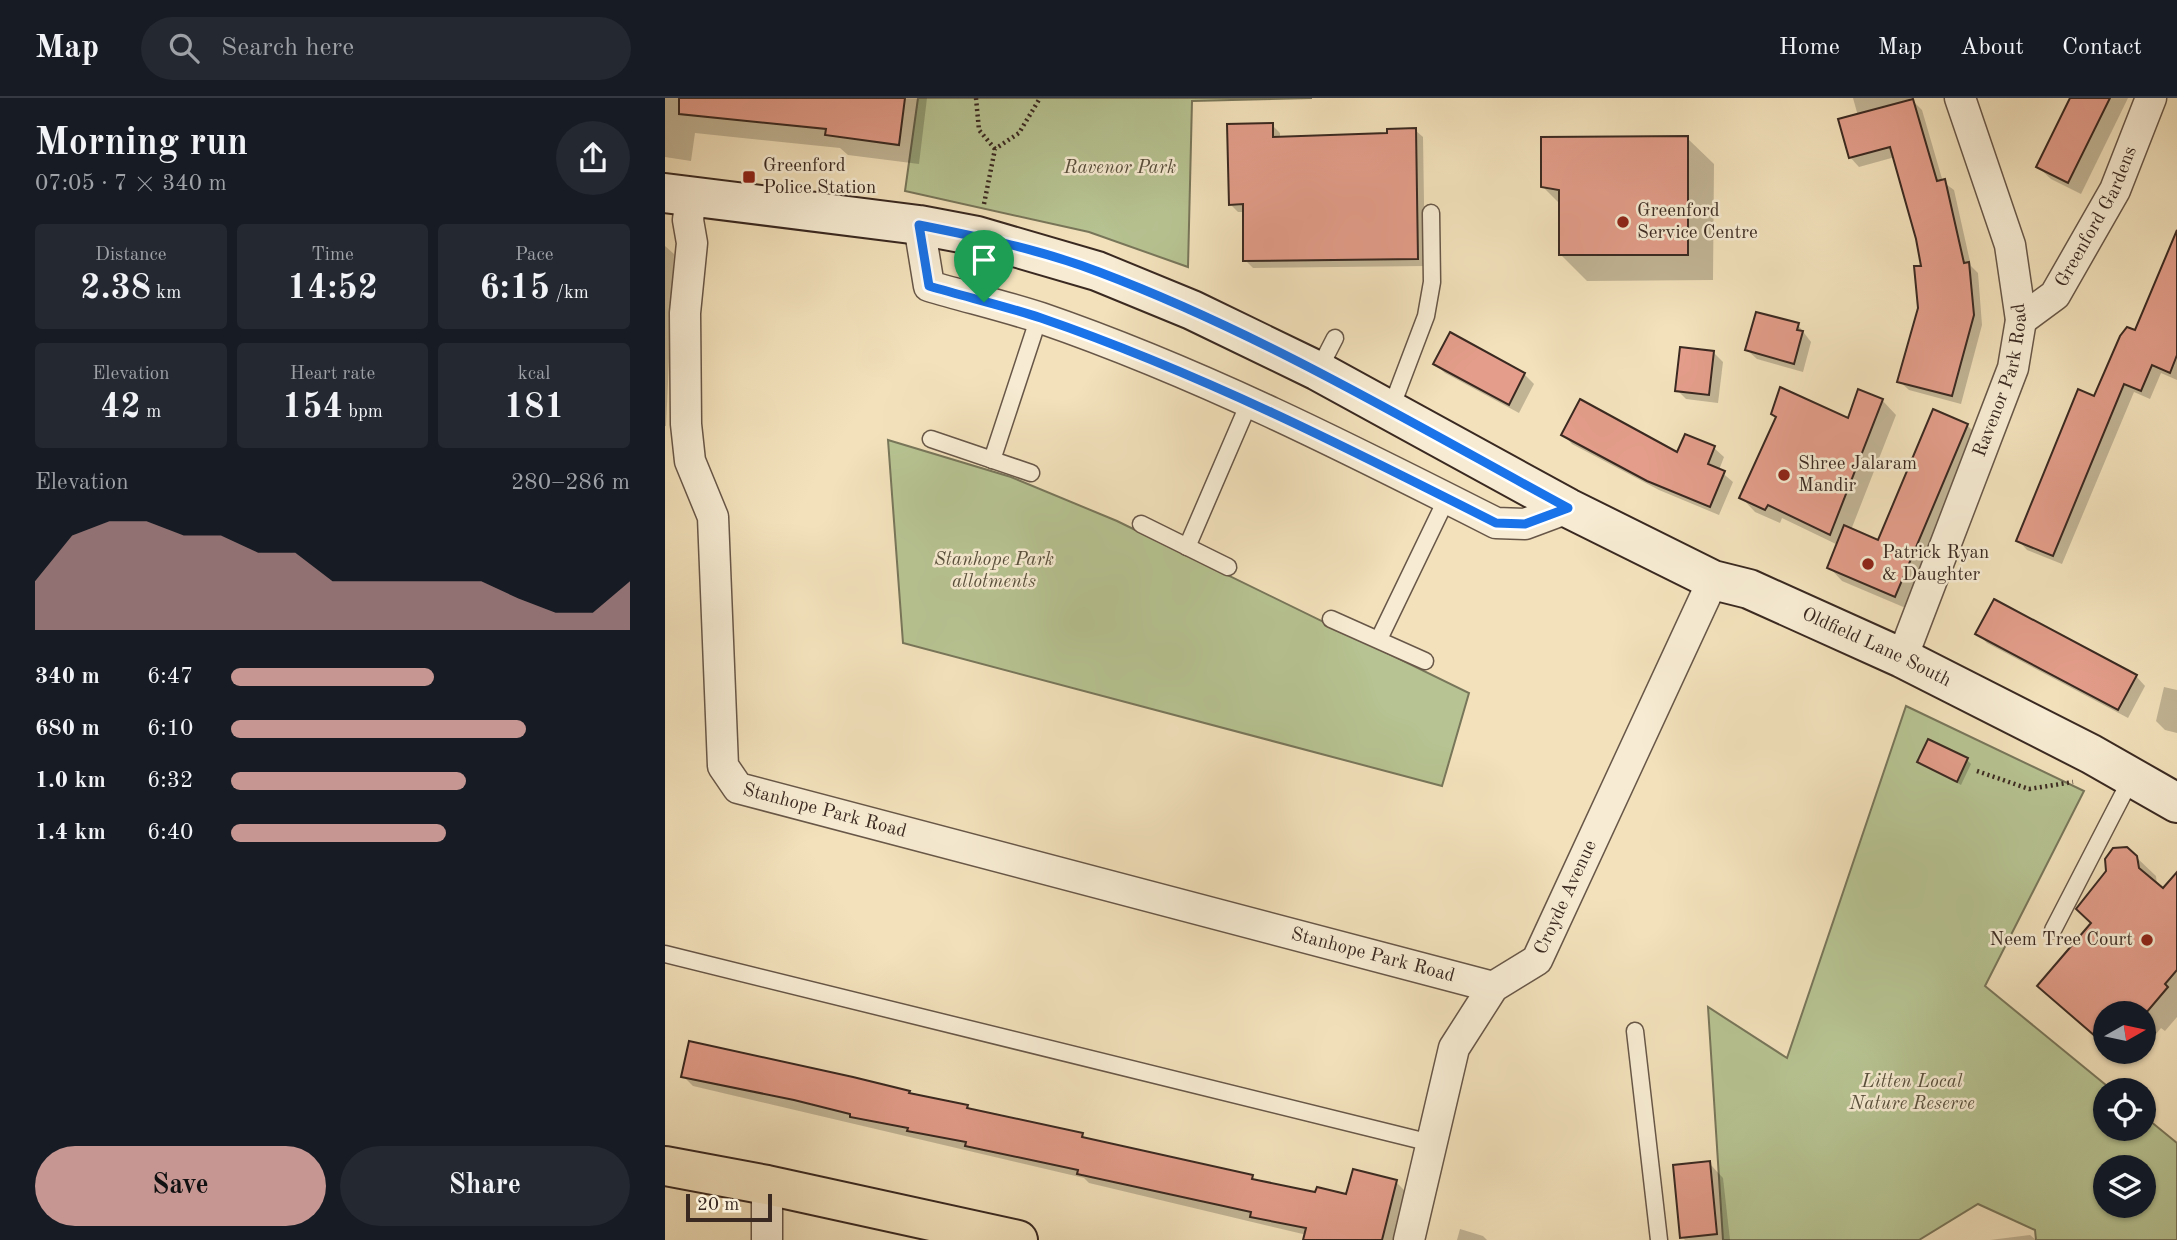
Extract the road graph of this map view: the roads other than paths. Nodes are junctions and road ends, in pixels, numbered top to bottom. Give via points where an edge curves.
1 (1960, 98) edge
2 (2151, 98) edge
3 (678, 195) edge
4 (1431, 213) dead end
5 (919, 225) junction
6 (1039, 317) junction
7 (2021, 320) junction
8 (1335, 338) dead end
9 (1318, 371) junction
10 (1249, 403) junction
11 (1390, 411) junction
12 (931, 439) dead end
13 (992, 460) junction
14 (1031, 473) dead end
15 (1447, 498) junction
16 (1568, 508) junction
17 (1141, 524) dead end
18 (1187, 547) junction
19 (1228, 567) dead end
20 (1713, 580) junction
21 (1331, 619) dead end
22 (1379, 639) junction
23 (1902, 658) junction
24 (1425, 661) dead end
25 (2162, 790) edge
26 (2053, 930) dead end
27 (665, 954) edge
28 (1493, 987) junction
29 (1636, 1031) dead end
30 (1431, 1143) junction
31 (665, 1167) edge
32 (767, 1185) junction
33 (767, 1240) edge
34 (1018, 1240) edge
35 (1409, 1240) edge
36 (1659, 1240) edge

1 - 7 street, Ravenor Park Road via 2010,245
2 - 7 street, Greenford Gardens via 2115,190 2055,295
3 - 5 street, Oldfield Lane South
3 - 28 street, Stanhope Park Road via 692,238 685,313 686,424 690,461 713,517 723,766 738,788
4 - 11 lane via 1432,282 1426,316
5 - 6 street via 929,286
5 - 9 street, Oldfield Lane South via 977,236 1097,271 1192,310
6 - 10 street
6 - 13 lane
7 - 23 street, Ravenor Park Road via 2013,368
8 - 9 lane
9 - 11 street, Oldfield Lane South
10 - 15 street
10 - 18 lane
11 - 16 street, Oldfield Lane South
12 - 13 lane
13 - 14 lane
15 - 16 street via 1496,523 1525,524
15 - 22 lane
16 - 20 street, Oldfield Lane South
17 - 18 lane
18 - 19 lane
20 - 23 street, Oldfield Lane South via 1749,589
20 - 28 street, Croyde Avenue via 1537,960
21 - 22 lane
22 - 24 lane
23 - 25 street, Oldfield Lane South
25 - 26 lane
27 - 30 lane
28 - 30 street, Croyde Avenue via 1454,1048
29 - 36 lane
30 - 35 street, Croyde Avenue
31 - 32 main road
32 - 33 street
32 - 34 main road

